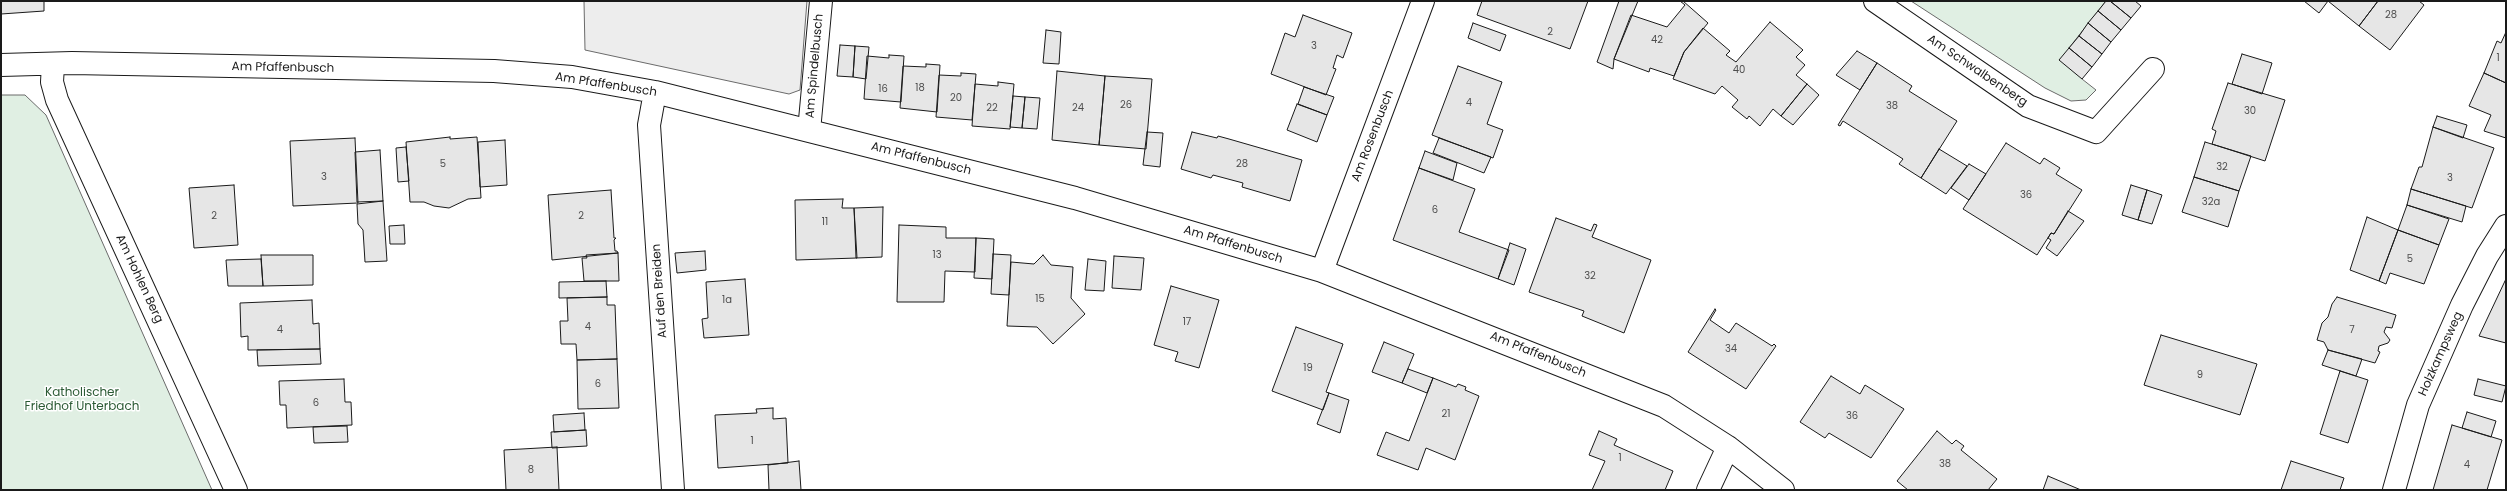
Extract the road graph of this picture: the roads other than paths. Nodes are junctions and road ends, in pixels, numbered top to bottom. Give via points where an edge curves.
1 (821, 1) edge
2 (1424, 1) edge
3 (1875, 1) edge
4 (1, 65) edge
5 (53, 65) junction
6 (2153, 69) dead end
7 (655, 92) junction
8 (809, 131) junction
9 (2506, 226) edge
10 (1322, 271) junction
11 (1728, 447) junction
12 (236, 490) edge
13 (673, 490) edge
14 (1708, 490) edge
15 (1783, 490) edge
16 (2394, 490) edge

1 - 8 street, Am Spindelbusch
2 - 10 street, Am Rosenbusch
3 - 6 street, Am Schwalbenberg via 2028,106 2096,132
4 - 5 street, Am Pfaffenbusch
5 - 7 street, Am Pfaffenbusch via 72,63 494,71 572,78
5 - 12 street, Am Hohlen Berg via 52,82 57,100
7 - 8 street, Am Pfaffenbusch
7 - 13 street, Auf den Breiden via 649,125
8 - 10 street, Am Pfaffenbusch via 1075,198
9 - 16 street, Holzkampsweg via 2486,256 2418,405
10 - 11 street, Am Pfaffenbusch via 1664,406
11 - 14 street
11 - 15 street, Am Pfaffenbusch

